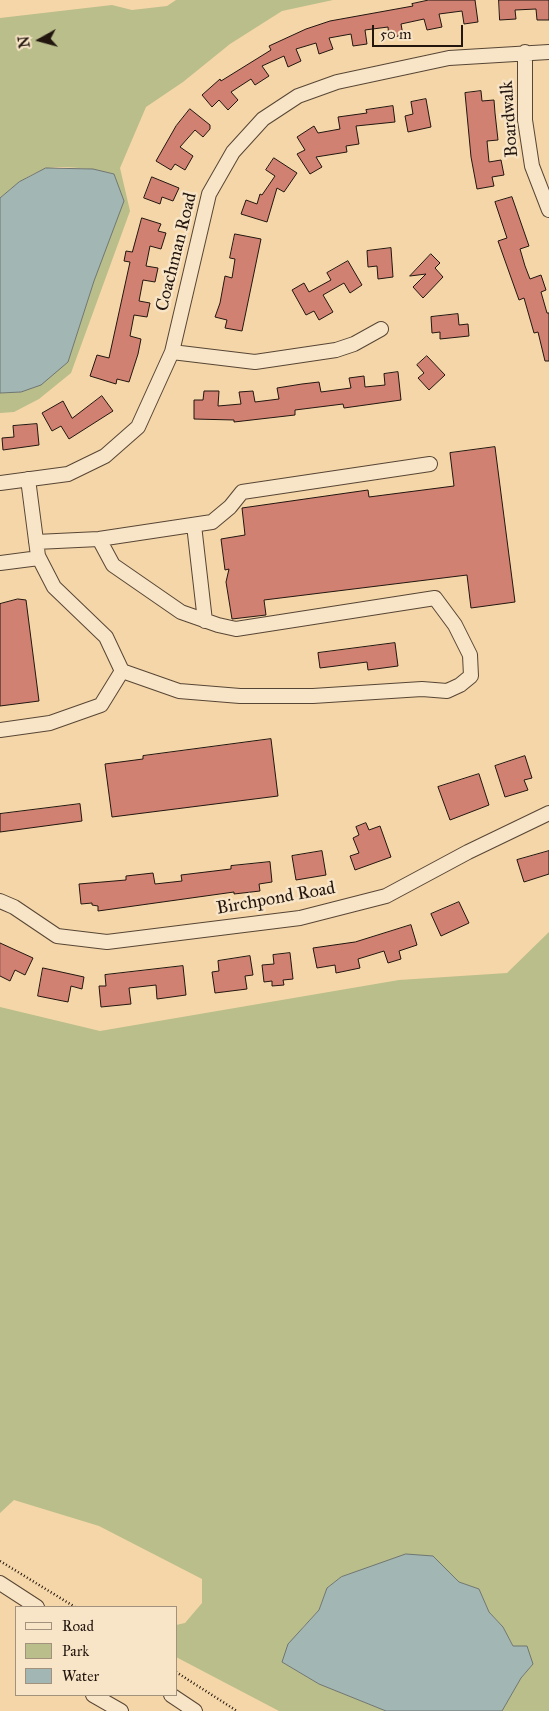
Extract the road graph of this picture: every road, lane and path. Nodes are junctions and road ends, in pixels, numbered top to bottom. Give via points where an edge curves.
1 (524, 52) junction
2 (549, 52) edge
3 (549, 210) edge
4 (382, 329) dead end
5 (172, 352) junction
6 (430, 464) dead end
7 (28, 479) junction
8 (0, 483) edge
9 (194, 525) junction
10 (99, 539) junction
11 (36, 542) junction
12 (40, 558) junction
13 (0, 562) edge
14 (205, 621) junction
15 (122, 671) junction
16 (0, 730) edge
17 (549, 813) edge
18 (0, 901) edge
19 (0, 1562) edge
20 (0, 1583) edge
21 (35, 1606) edge
22 (73, 1606) edge
23 (178, 1673) edge
24 (95, 1696) edge
25 (173, 1696) edge
26 (121, 1711) edge
27 (196, 1711) edge
28 (237, 1711) edge

1 - 2 street, Coachman Road
1 - 3 street, Boardwalk via 525,120 532,166
1 - 5 street, Coachman Road via 449,58 337,82 298,96 263,119 233,152 209,194
4 - 5 street via 336,350 255,362
5 - 7 street, Coachman Road via 138,427 105,456 68,474
6 - 9 street via 242,492 212,522
7 - 8 street, Coachman Road
7 - 11 street
9 - 10 street
9 - 14 street
10 - 11 street
10 - 14 street via 113,565 181,612
11 - 12 street
12 - 13 street
12 - 15 street via 54,587 106,637
14 - 15 street via 236,629 435,598 455,625 470,656 470,676 447,691 422,689 313,696 240,696 179,690
15 - 16 street via 101,705 50,723
17 - 18 street, Birchpond Road via 386,896 300,918 106,942 57,936
19 - 22 path
20 - 21 street
23 - 28 path
24 - 26 street
25 - 27 street

